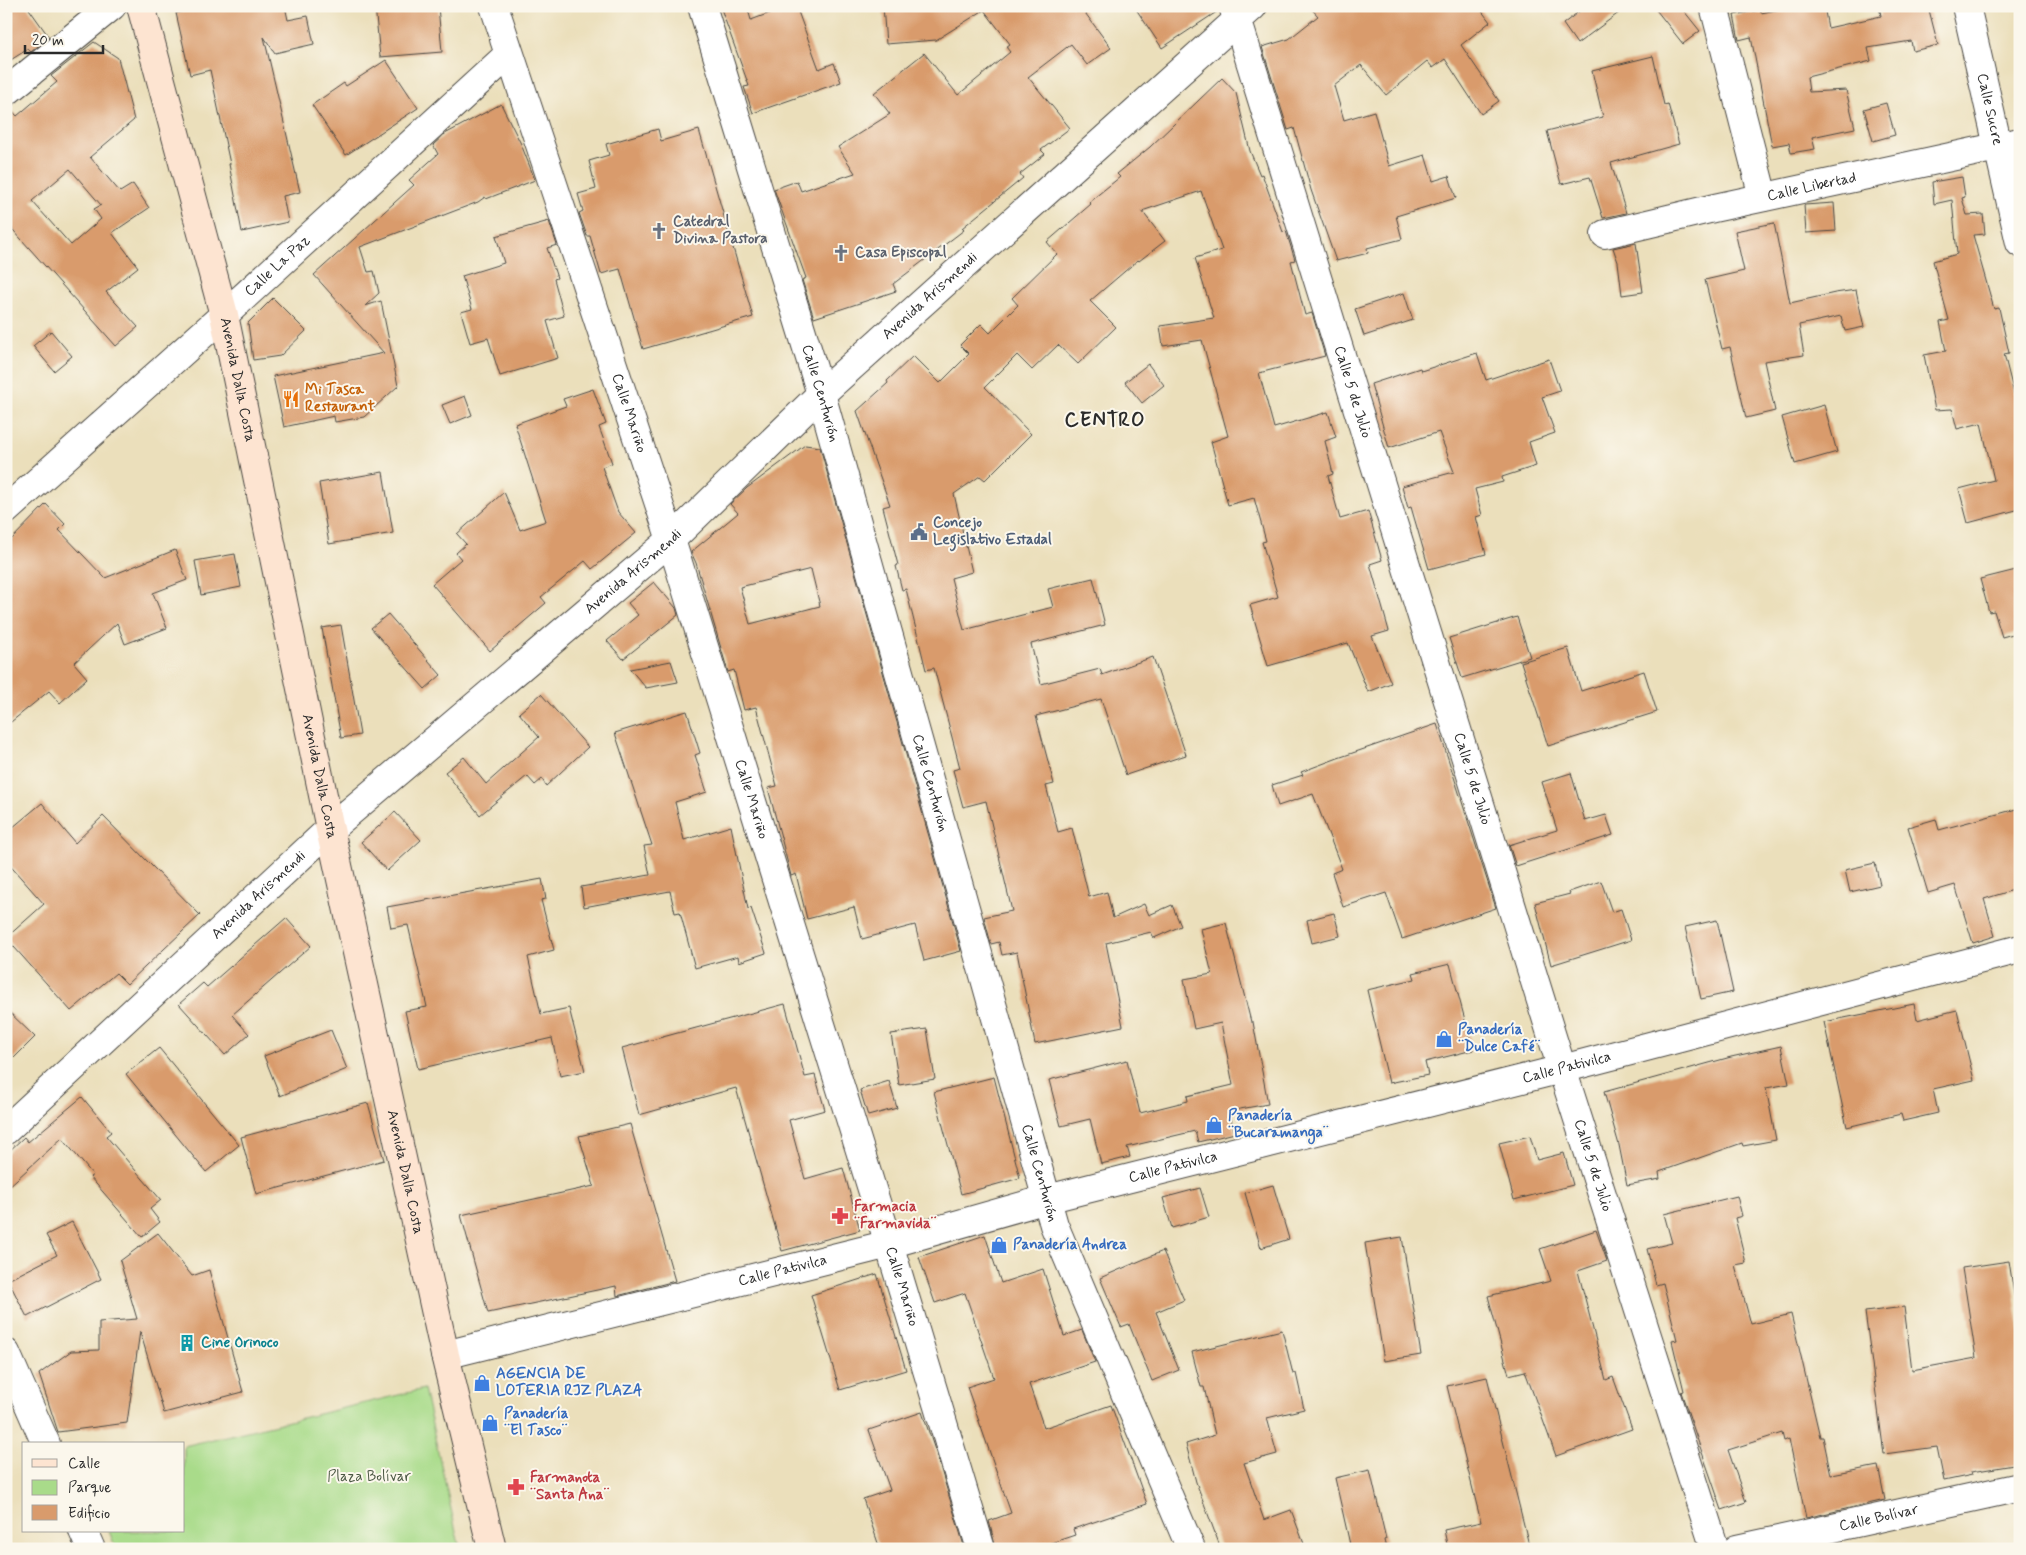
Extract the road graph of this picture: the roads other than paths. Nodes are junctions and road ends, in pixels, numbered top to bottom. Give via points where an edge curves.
1 (112, 6) edge
2 (141, 6) edge
3 (494, 6) edge
4 (702, 6) edge
5 (1714, 6) edge
6 (1966, 6) edge
7 (1241, 10) edge
8 (509, 54) junction
9 (6, 92) edge
10 (2009, 145) edge
11 (1763, 197) junction
12 (1605, 234) dead end
13 (2020, 243) edge
14 (224, 315) junction
15 (821, 394) junction
16 (6, 510) edge
17 (671, 540) junction
18 (330, 829) junction
19 (2020, 949) edge
20 (1562, 1068) junction
21 (6, 1130) edge
22 (1047, 1199) junction
23 (889, 1244) junction
24 (6, 1353) edge
25 (445, 1355) junction
26 (45, 1442) edge
27 (2020, 1487) edge
28 (83, 1532) edge
29 (91, 1549) edge
30 (492, 1549) edge
31 (981, 1549) edge
32 (1190, 1549) edge
33 (1716, 1549) edge
34 (1737, 1549) edge

1 - 9 street
2 - 14 main road, Avenida Dalla Costa
3 - 8 street
4 - 15 street, Calle Centurión
5 - 11 street
6 - 10 street, Calle Sucre
7 - 15 street, Avenida Arismendi
7 - 20 street, Calle 5 de Julio
8 - 14 street, Calle La Paz
8 - 17 street, Calle Mariño
10 - 11 street, Calle Libertad
10 - 13 street, Calle Sucre
11 - 12 street, Calle Libertad
14 - 16 street, Calle La Paz
14 - 18 main road, Avenida Dalla Costa
15 - 17 street, Avenida Arismendi
15 - 22 street, Calle Centurión
17 - 18 street, Avenida Arismendi
17 - 23 street, Calle Mariño
18 - 21 street, Avenida Arismendi
18 - 25 main road, Avenida Dalla Costa
19 - 20 street, Calle Pativilca
20 - 22 street, Calle Pativilca
20 - 33 street, Calle 5 de Julio
22 - 23 street, Calle Pativilca
22 - 32 street, Calle Centurión via 1062,1246
23 - 25 street, Calle Pativilca
23 - 31 street, Calle Mariño
24 - 26 street
25 - 30 main road, Avenida Dalla Costa
27 - 34 street, Calle Bolívar
28 - 29 street

